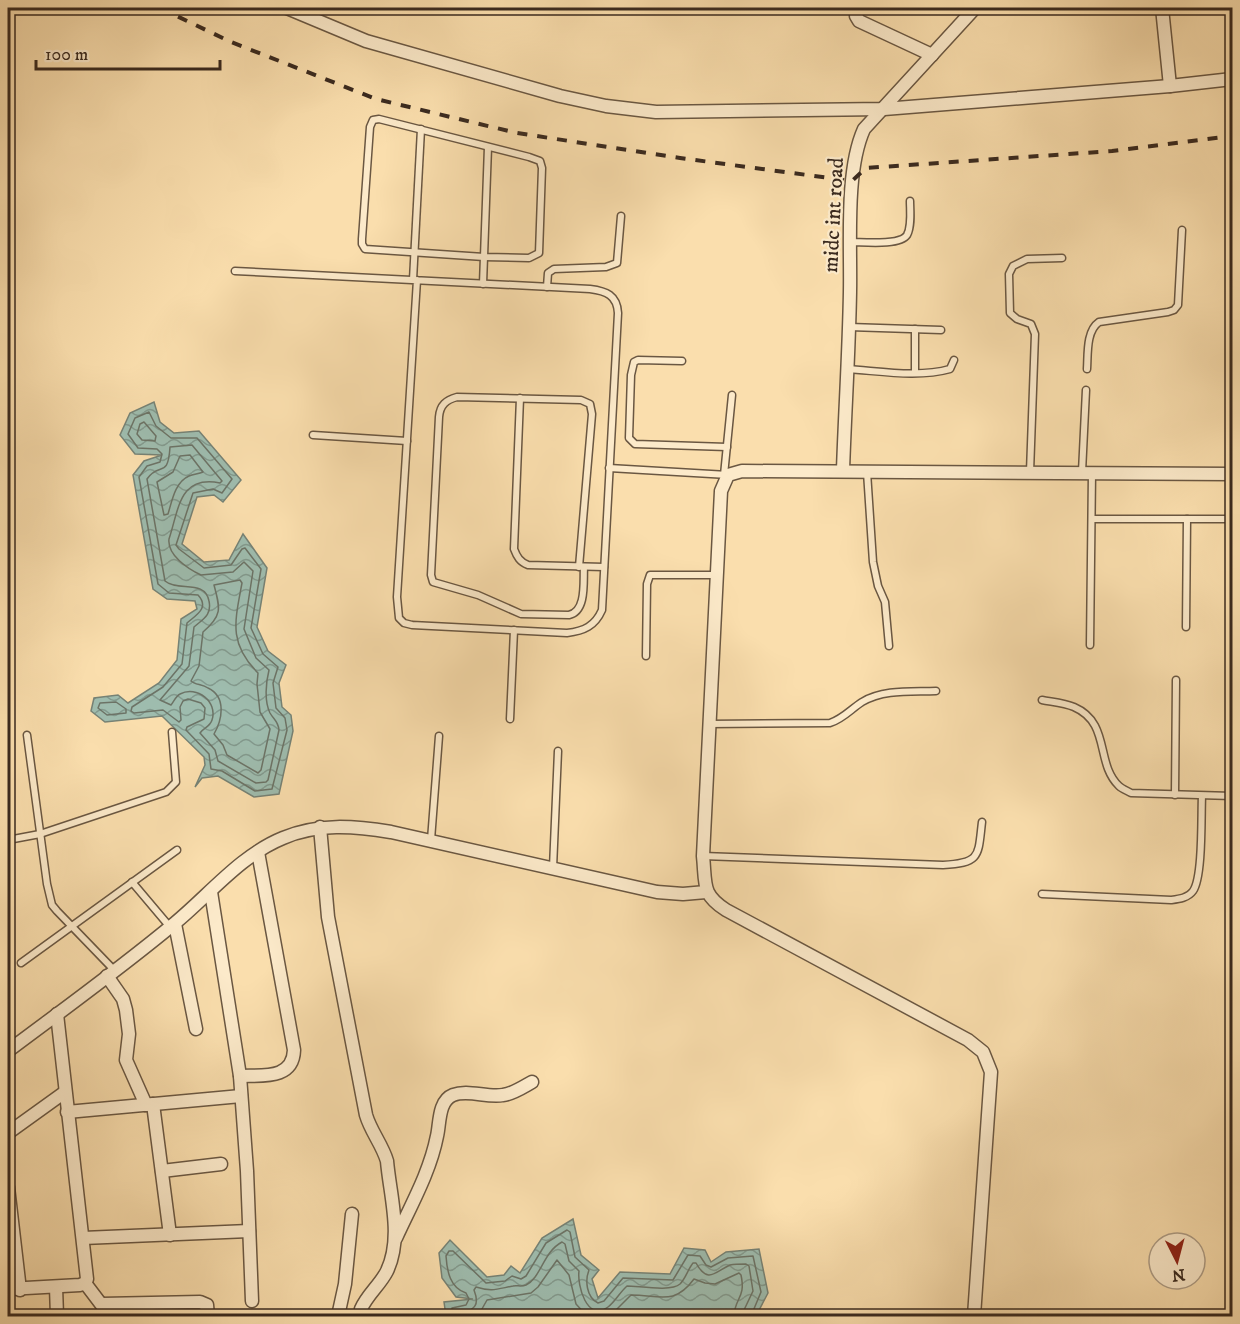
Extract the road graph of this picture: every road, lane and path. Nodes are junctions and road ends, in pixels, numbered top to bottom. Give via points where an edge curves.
1 (287, 8) edge
2 (857, 8) edge
3 (975, 8) edge
4 (1162, 8) edge
5 (932, 55) junction
6 (1233, 80) edge
7 (1170, 86) junction
8 (884, 109) junction
9 (421, 129) junction
10 (488, 147) junction
11 (910, 201) dead end
12 (621, 216) dead end
13 (1182, 230) dead end
14 (851, 242) junction
15 (414, 252) junction
16 (484, 257) junction
17 (1062, 258) dead end
18 (235, 271) dead end
19 (415, 280) junction
20 (483, 284) junction
21 (547, 287) junction
22 (849, 327) junction
23 (915, 329) junction
24 (941, 330) dead end
25 (954, 360) dead end
26 (682, 361) dead end
27 (847, 369) junction
28 (1087, 369) dead end
29 (915, 372) junction
30 (1086, 390) dead end
31 (732, 395) dead end
32 (520, 398) junction
33 (313, 435) dead end
34 (407, 441) junction
35 (727, 447) junction
36 (609, 468) junction
37 (843, 470) junction
38 (867, 470) junction
39 (1030, 472) junction
40 (1087, 472) junction
41 (1233, 474) edge
42 (726, 475) junction
43 (1092, 519) junction
44 (1187, 519) junction
45 (1232, 519) edge
46 (582, 567) junction
47 (604, 567) junction
48 (717, 575) junction
49 (1186, 627) dead end
50 (514, 630) junction
51 (1090, 645) dead end
52 (889, 646) dead end
53 (646, 656) dead end
54 (1176, 680) dead end
55 (936, 691) dead end
56 (1041, 700) dead end
57 (510, 719) dead end
58 (708, 724) junction
59 (172, 732) dead end
60 (27, 735) dead end
61 (439, 736) dead end
62 (558, 751) dead end
63 (1175, 795) junction
64 (1202, 796) junction
65 (1233, 796) edge
66 (982, 822) dead end
67 (320, 827) junction
68 (40, 834) junction
69 (8, 840) edge
70 (431, 841) junction
71 (177, 849) dead end
72 (258, 852) junction
73 (703, 856) junction
74 (553, 868) junction
75 (132, 882) junction
76 (211, 892) junction
77 (706, 892) junction
78 (1042, 894) dead end
79 (172, 925) junction
80 (72, 927) junction
81 (21, 963) dead end
82 (110, 973) junction
83 (57, 1014) junction
84 (196, 1029) dead end
85 (8, 1051) edge
86 (240, 1076) junction
87 (532, 1082) dead end
88 (65, 1092) junction
89 (241, 1096) junction
90 (149, 1105) junction
91 (67, 1112) junction
92 (8, 1133) edge
93 (221, 1164) dead end
94 (162, 1171) junction
95 (8, 1187) edge
96 (352, 1214) dead end
97 (10, 1231) edge
98 (249, 1231) junction
99 (170, 1234) junction
100 (83, 1238) junction
101 (395, 1240) junction
102 (85, 1283) junction
103 (56, 1287) junction
104 (14, 1289) edge
105 (252, 1301) dead end
106 (176, 1302) junction
107 (102, 1304) junction
108 (361, 1309) dead end
109 (57, 1317) edge
110 (110, 1317) edge
111 (177, 1317) edge
112 (208, 1317) edge
113 (338, 1317) edge
114 (974, 1317) edge

1 - 8 street via 366,41 606,106 656,112
2 - 5 street via 859,21
3 - 5 street, midc int road
4 - 7 street
5 - 8 street, midc int road
6 - 7 street
7 - 8 street
8 - 14 street, midc int road via 864,129 856,147
9 - 10 lane
9 - 15 lane
9 - 15 lane via 379,119 372,122 362,239 368,250
10 - 16 lane
10 - 16 lane via 534,158 541,164 540,248 528,258
11 - 14 lane via 909,227 903,238 893,242
12 - 21 lane via 617,263 554,269 548,273
13 - 28 lane via 1178,304 1174,310 1099,322 1090,333
14 - 22 street, midc int road
15 - 16 lane
15 - 19 lane
16 - 20 lane
17 - 39 lane via 1027,259 1013,266 1009,274 1010,313 1031,324 1035,334
18 - 19 lane
19 - 20 lane
19 - 34 lane
20 - 21 lane
21 - 36 lane via 590,289 605,292 615,300
22 - 23 lane
22 - 27 street, midc int road
23 - 24 lane
23 - 29 lane
25 - 29 lane via 950,369
26 - 35 lane via 634,362 629,438 635,444
27 - 29 lane
27 - 37 street, midc int road
30 - 40 lane
31 - 35 lane
32 - 46 lane via 514,549 521,562 528,565
32 - 46 lane via 581,400 591,406
32 - 46 lane via 457,398 444,403 440,410 431,579 521,614 569,615 580,608
33 - 34 lane
34 - 50 lane via 399,618 412,625
35 - 42 lane
36 - 42 lane
36 - 47 lane
37 - 38 street
37 - 42 street via 742,471
38 - 39 street
38 - 52 lane via 873,562 885,602
39 - 40 street
40 - 41 street
40 - 43 lane
42 - 48 street
43 - 44 lane
43 - 51 lane
44 - 45 lane
44 - 49 lane
46 - 47 lane
47 - 50 lane via 602,610 588,628 567,633
48 - 53 lane via 650,575 646,584
48 - 58 street
50 - 57 lane
54 - 63 lane
55 - 58 lane via 879,695 830,723
56 - 63 lane via 1075,708 1095,723 1109,770 1119,786 1131,793
58 - 73 street
59 - 68 lane via 177,774 173,787
60 - 68 lane
61 - 70 lane
62 - 74 lane
63 - 64 lane
64 - 65 lane
64 - 78 lane via 1198,879 1184,898
66 - 73 lane via 978,852 964,863
67 - 70 street via 351,826
67 - 72 street via 283,837
67 - 101 street via 328,917 366,1115 387,1161
68 - 69 lane
68 - 80 lane via 52,905
70 - 74 street
71 - 75 lane
72 - 76 street
72 - 86 street via 294,1059 273,1075
73 - 77 street
74 - 77 street via 657,892
75 - 79 lane
75 - 80 lane
76 - 79 street
76 - 86 street
77 - 114 street via 726,910 968,1040 983,1052 991,1072
79 - 82 street
79 - 84 street
80 - 81 lane
80 - 82 lane
82 - 83 street
82 - 90 street via 126,1010 126,1060
83 - 85 street
83 - 88 street
86 - 89 street
87 - 101 street via 503,1095 465,1093 448,1097 425,1175
88 - 91 street
88 - 92 street
89 - 90 street
89 - 98 street
90 - 91 street
90 - 94 street
91 - 100 street
93 - 94 street
94 - 99 street
95 - 97 street
96 - 113 street
97 - 104 street
98 - 99 street
98 - 105 street
99 - 100 street
100 - 102 street
101 - 108 street via 388,1270
102 - 103 street
102 - 107 street
103 - 104 street
103 - 109 street
106 - 107 street
106 - 111 street
106 - 112 street via 204,1303
107 - 110 street

